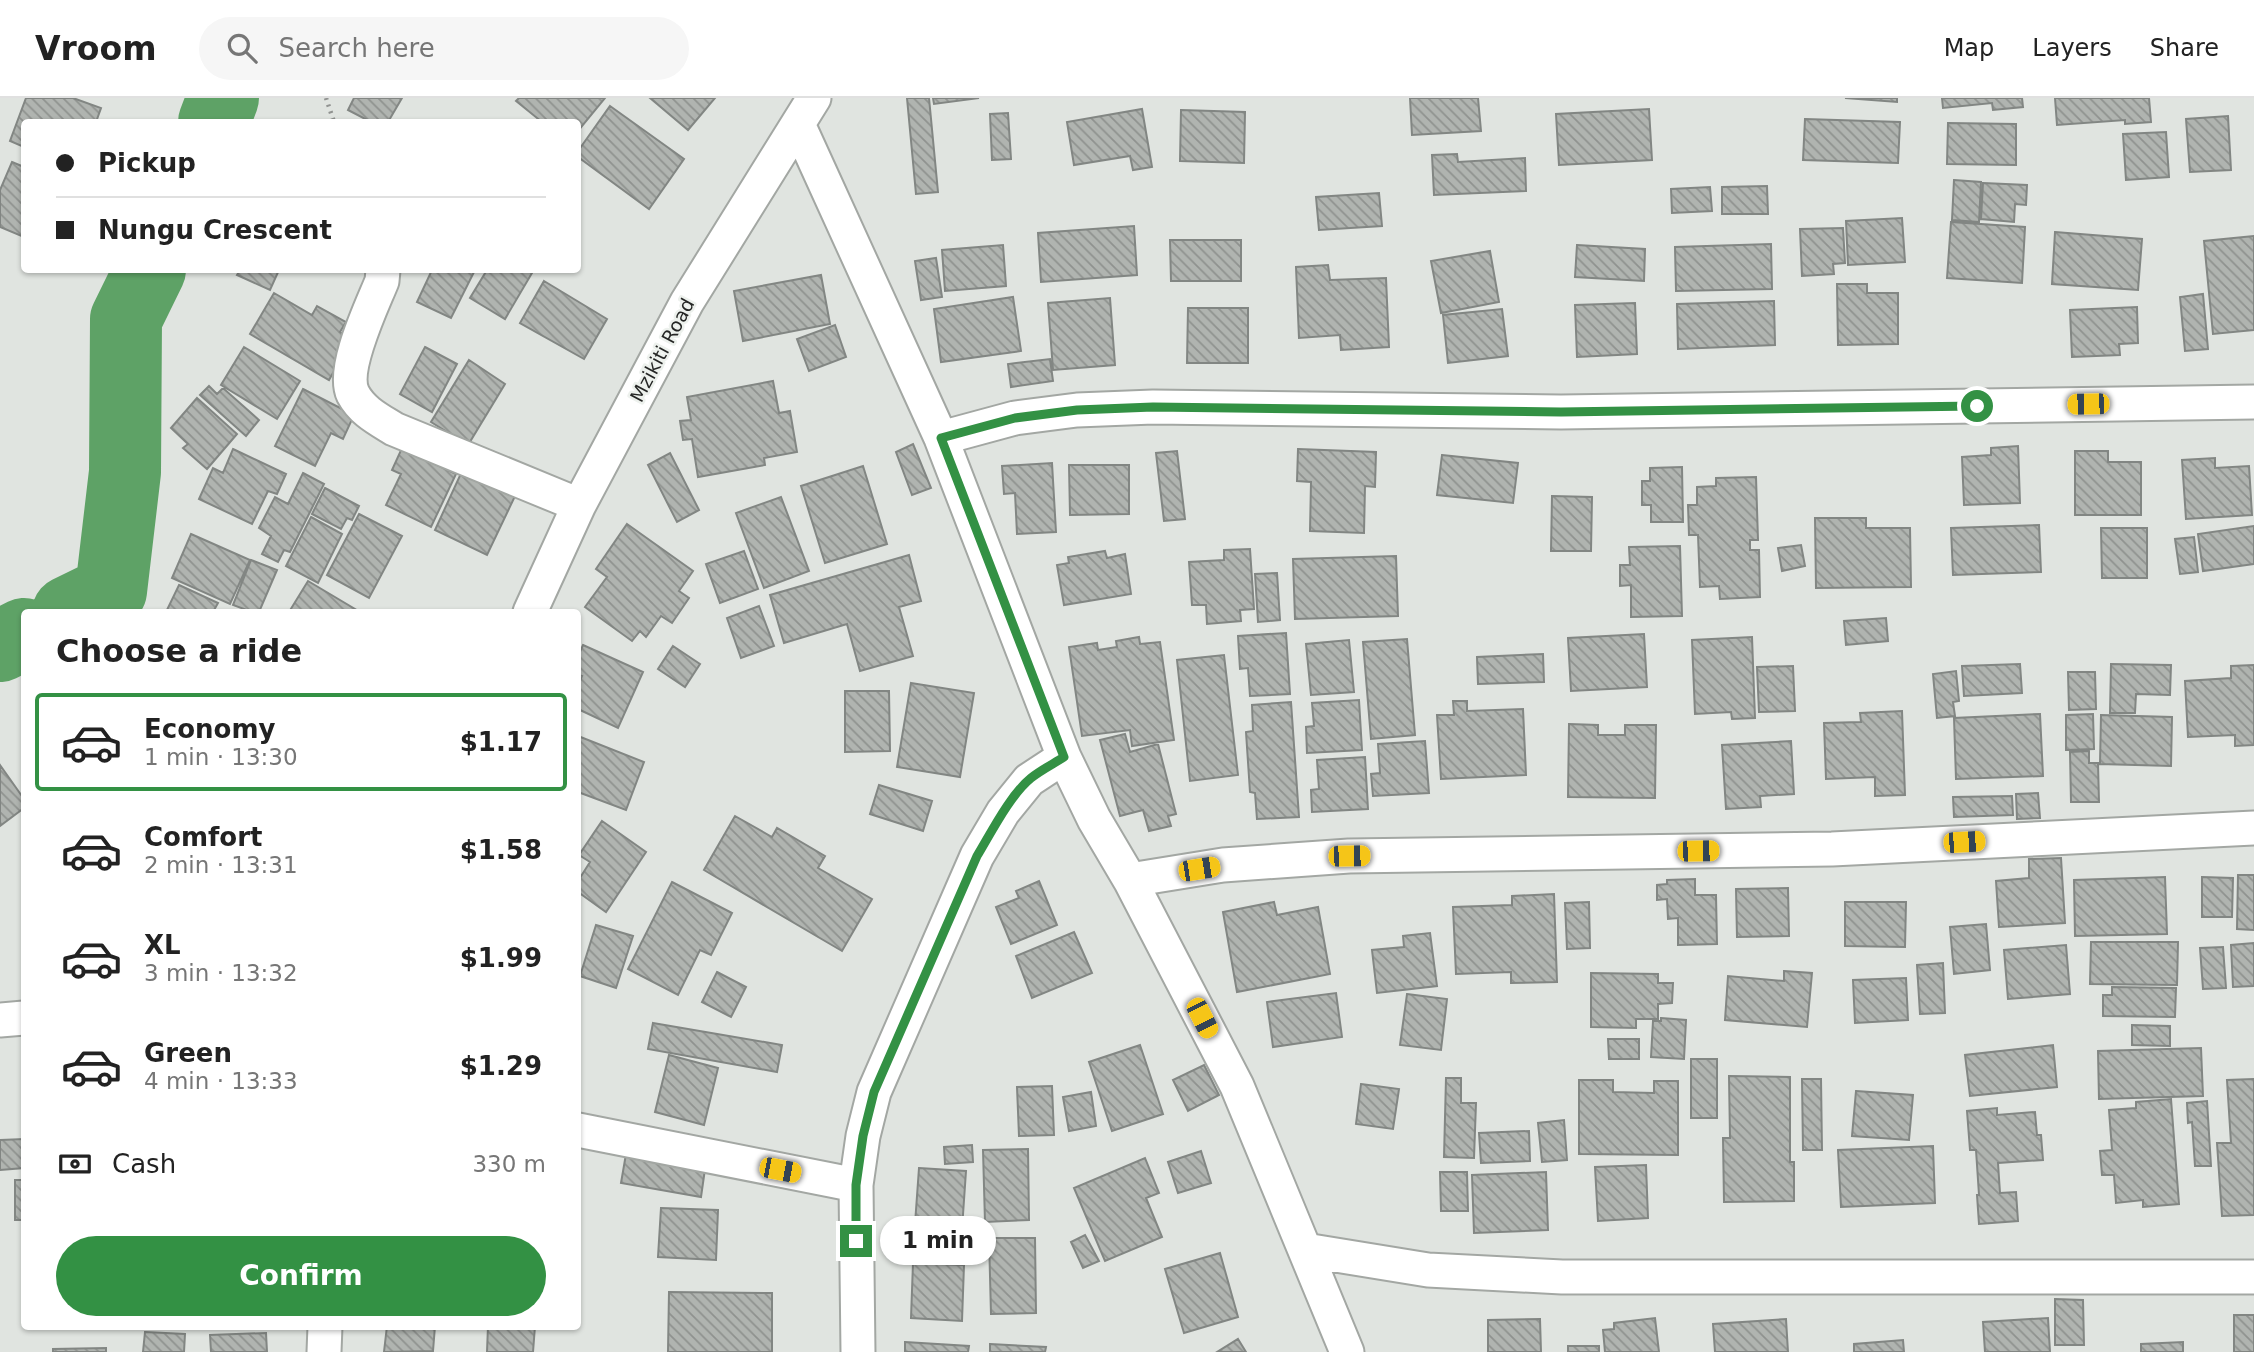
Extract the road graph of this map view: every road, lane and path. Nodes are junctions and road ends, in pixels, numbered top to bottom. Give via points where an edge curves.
1 (326, 98) edge
2 (806, 111) edge
3 (333, 119) edge
4 (383, 273) edge
5 (2254, 402) edge
6 (941, 438) junction
7 (579, 505) junction
8 (531, 609) edge
9 (1064, 757) junction
10 (2254, 828) edge
11 (1130, 880) junction
12 (21, 1018) edge
13 (0, 1020) edge
14 (581, 1131) edge
15 (856, 1185) junction
16 (1305, 1250) junction
17 (2254, 1277) edge
18 (325, 1330) edge
19 (324, 1352) edge
20 (858, 1352) edge
21 (1347, 1352) edge

1 - 3 path
2 - 6 street
2 - 7 street, Mzikiti Road via 687,302
4 - 7 street via 350,365 352,392 369,414 394,429
5 - 6 street via 1561,412 1153,407 1015,418
6 - 9 street
7 - 8 street, Mzikiti Road
9 - 11 street
9 - 15 street via 1029,780 977,856 874,1092
10 - 11 street via 1832,849 1349,856 1223,865
11 - 16 street via 1237,1086
12 - 13 street
14 - 15 street
15 - 20 street
16 - 17 street via 1428,1270 1562,1277
16 - 21 street
18 - 19 street

